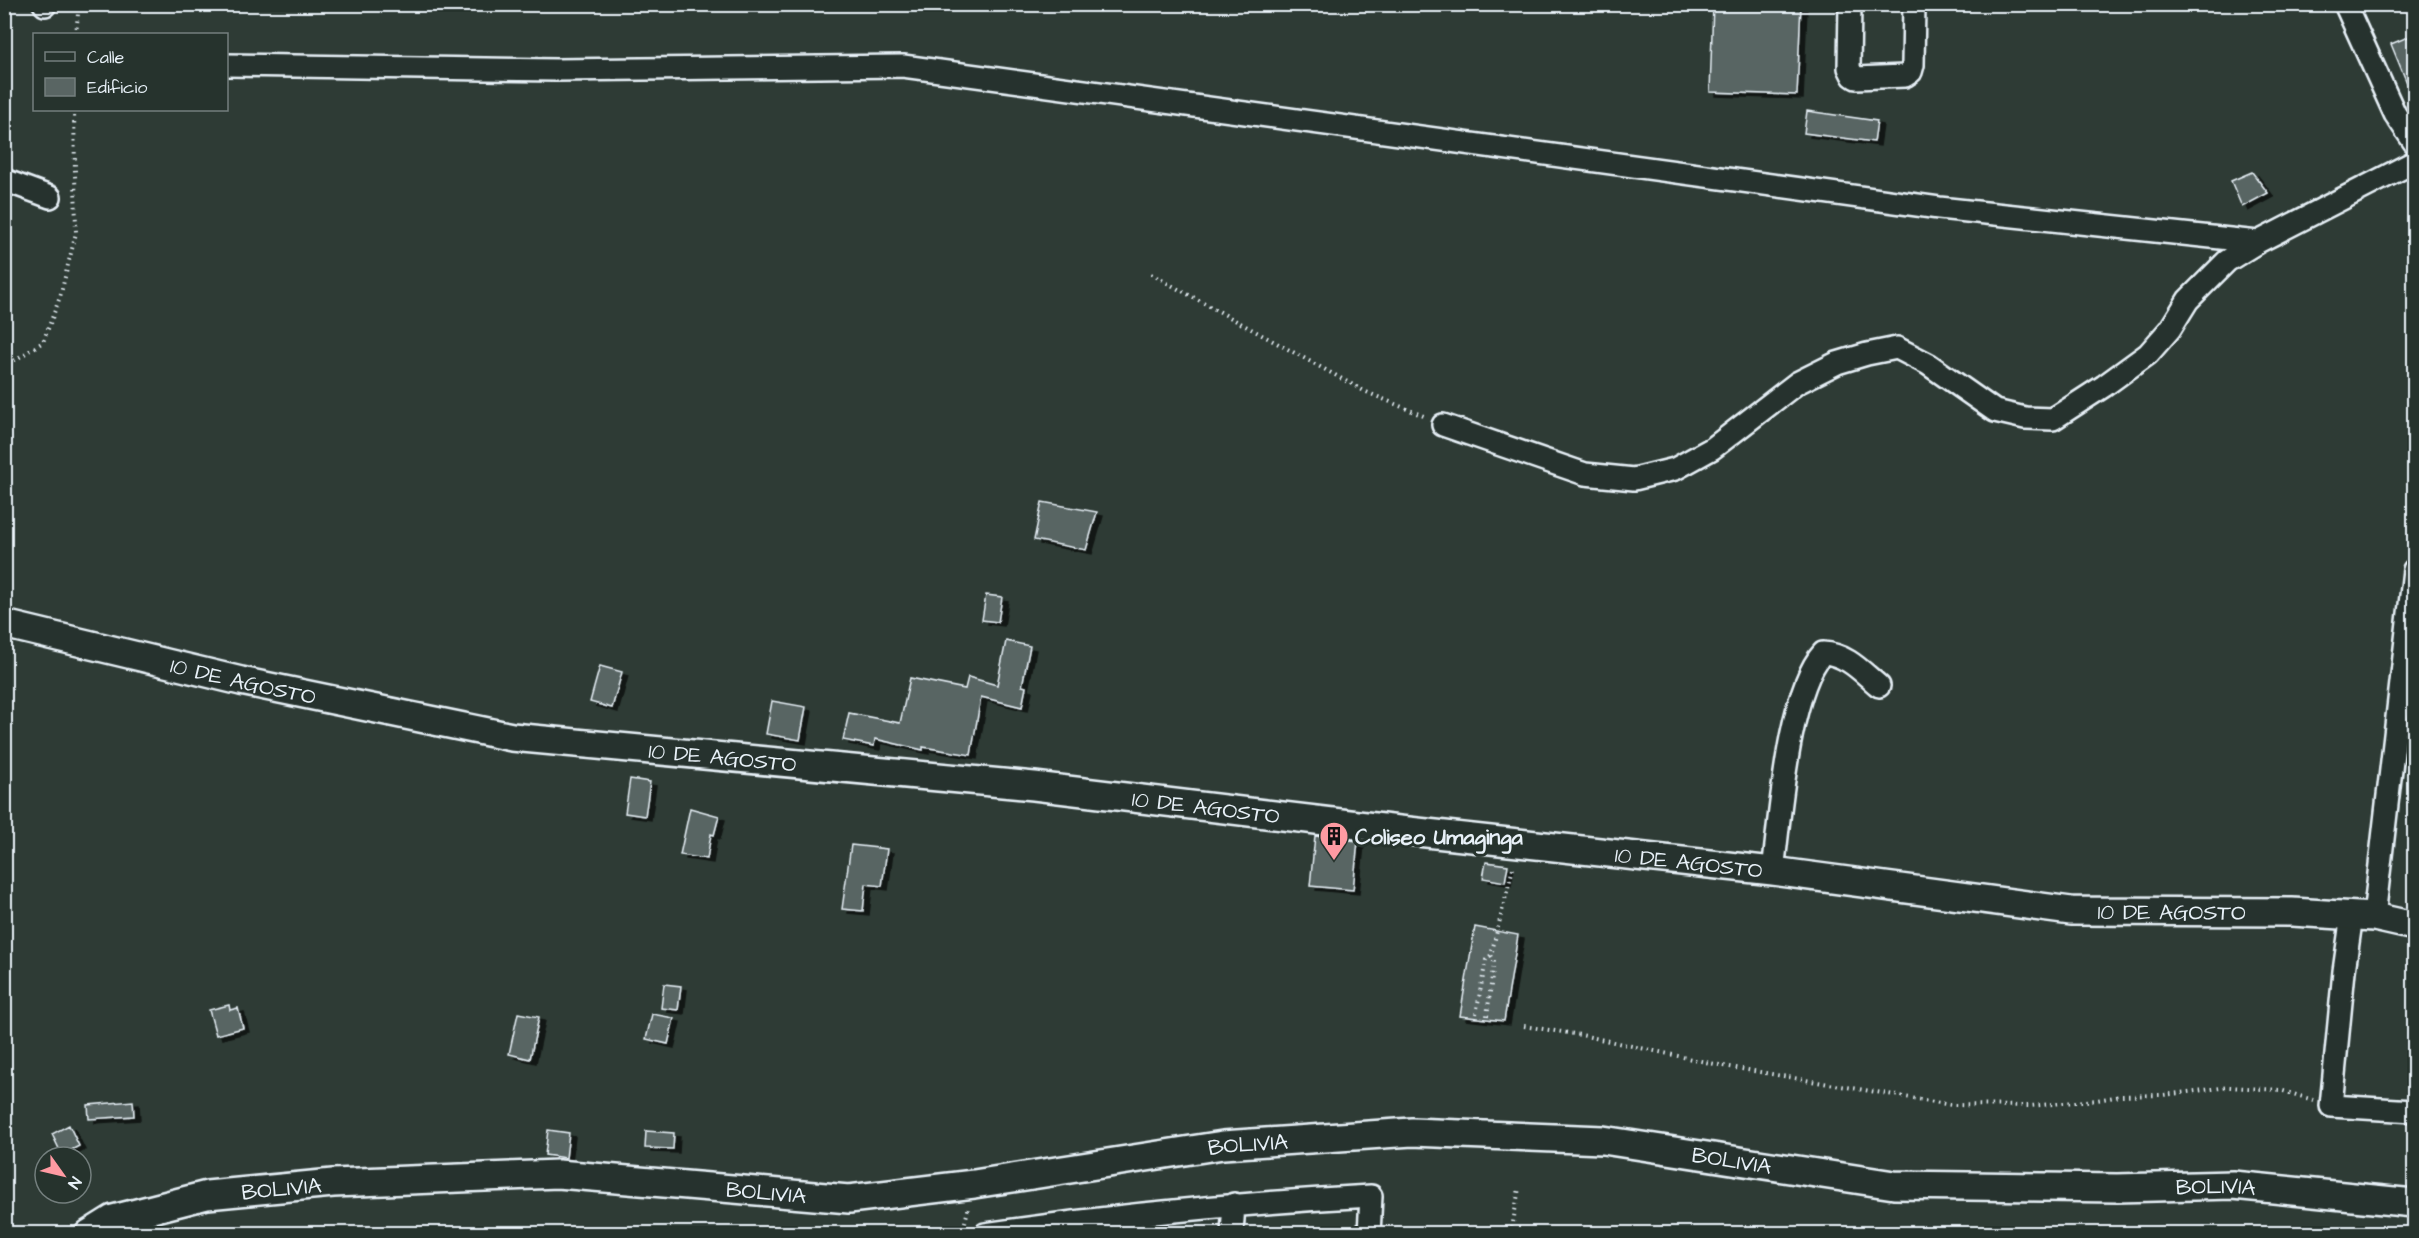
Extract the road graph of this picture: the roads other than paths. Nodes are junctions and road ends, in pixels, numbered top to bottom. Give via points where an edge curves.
1 (1850, 4) edge
2 (1914, 4) edge
3 (2345, 4) edge
4 (228, 65) edge
5 (2415, 142) edge
6 (2415, 162) edge
7 (4, 180) edge
8 (50, 197) dead end
9 (2258, 242) junction
10 (1443, 424) road end
11 (2415, 570) edge
12 (4, 624) edge
13 (1879, 686) dead end
14 (1773, 871) junction
15 (2363, 916) junction
16 (2415, 926) edge
17 (2415, 1111) edge
18 (2415, 1203) edge
19 (1234, 1204) junction
20 (1100, 1225) edge
21 (89, 1233) edge
22 (985, 1233) edge
23 (1232, 1233) edge
24 (1369, 1233) edge

1 - 2 street via 1849,68 1856,78 1905,76 1911,72
3 - 5 street via 2395,114
4 - 9 street via 555,70 903,66 1927,206
6 - 9 street
7 - 8 street
9 - 10 street via 2227,261 2188,300 2148,354 2053,418 2025,418 1995,411 1928,364 1897,348 1837,363 1797,383 1713,448 1675,469 1634,479 1585,474
11 - 15 street
12 - 14 street, 10 DE AGOSTO via 241,681 512,737 1034,786
13 - 14 street via 1834,653 1823,653 1809,673 1793,728
14 - 15 street, 10 DE AGOSTO via 2071,911
15 - 16 street, 10 DE AGOSTO
15 - 17 street via 2344,971 2331,1106
18 - 21 street, BOLIVIA via 2233,1185 1894,1185 1603,1140 1412,1132 1223,1145 974,1184 849,1199 558,1174 333,1183 207,1195 113,1219
19 - 20 street
19 - 23 street
19 - 24 street via 1371,1196
20 - 22 street

